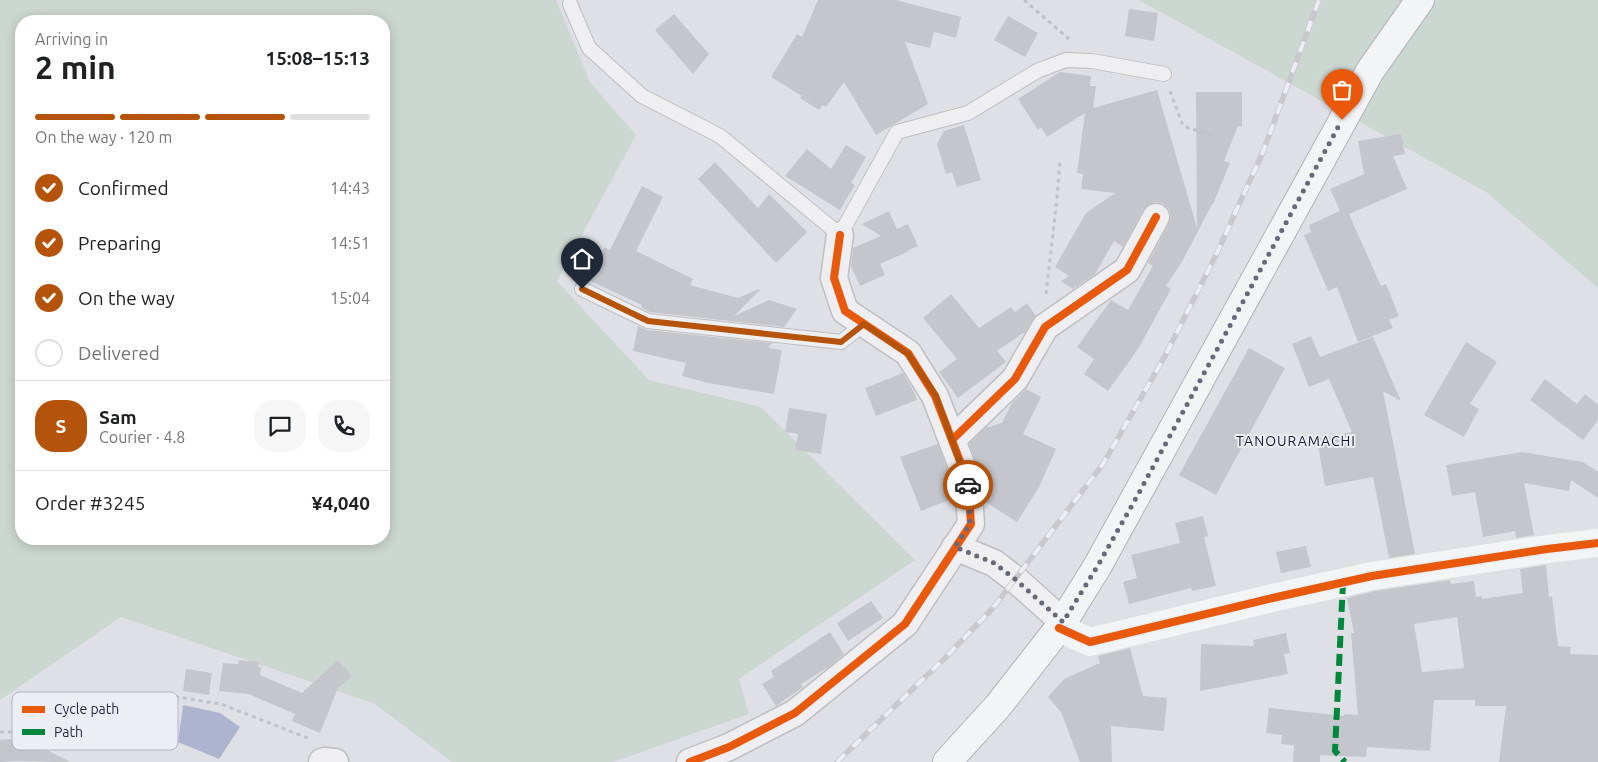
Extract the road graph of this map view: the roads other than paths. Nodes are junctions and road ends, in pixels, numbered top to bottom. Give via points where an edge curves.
1 (1420, 0) edge
2 (570, 4) dead end
3 (1164, 74) road end
4 (1156, 217) dead end
5 (840, 235) junction
6 (582, 289) dead end
7 (864, 324) junction
8 (952, 440) junction
9 (1598, 543) edge
10 (955, 547) junction
11 (1061, 625) junction
12 (690, 762) edge
13 (947, 762) edge

1 - 11 main road via 1370,71 1140,491
2 - 5 lane via 589,48 642,96 720,136
3 - 5 lane via 1092,61 1066,60 1037,71 968,113 897,132
4 - 8 street via 1127,270 1045,327 1015,378
5 - 7 street via 834,278 845,311
6 - 7 lane via 648,321 841,342
7 - 8 street via 908,354 936,396
8 - 10 street via 968,482 970,524
9 - 11 main road via 1372,576 1090,642
10 - 11 street via 994,563 1015,579
10 - 12 street via 905,624 795,713 729,747
11 - 13 main road via 998,706

